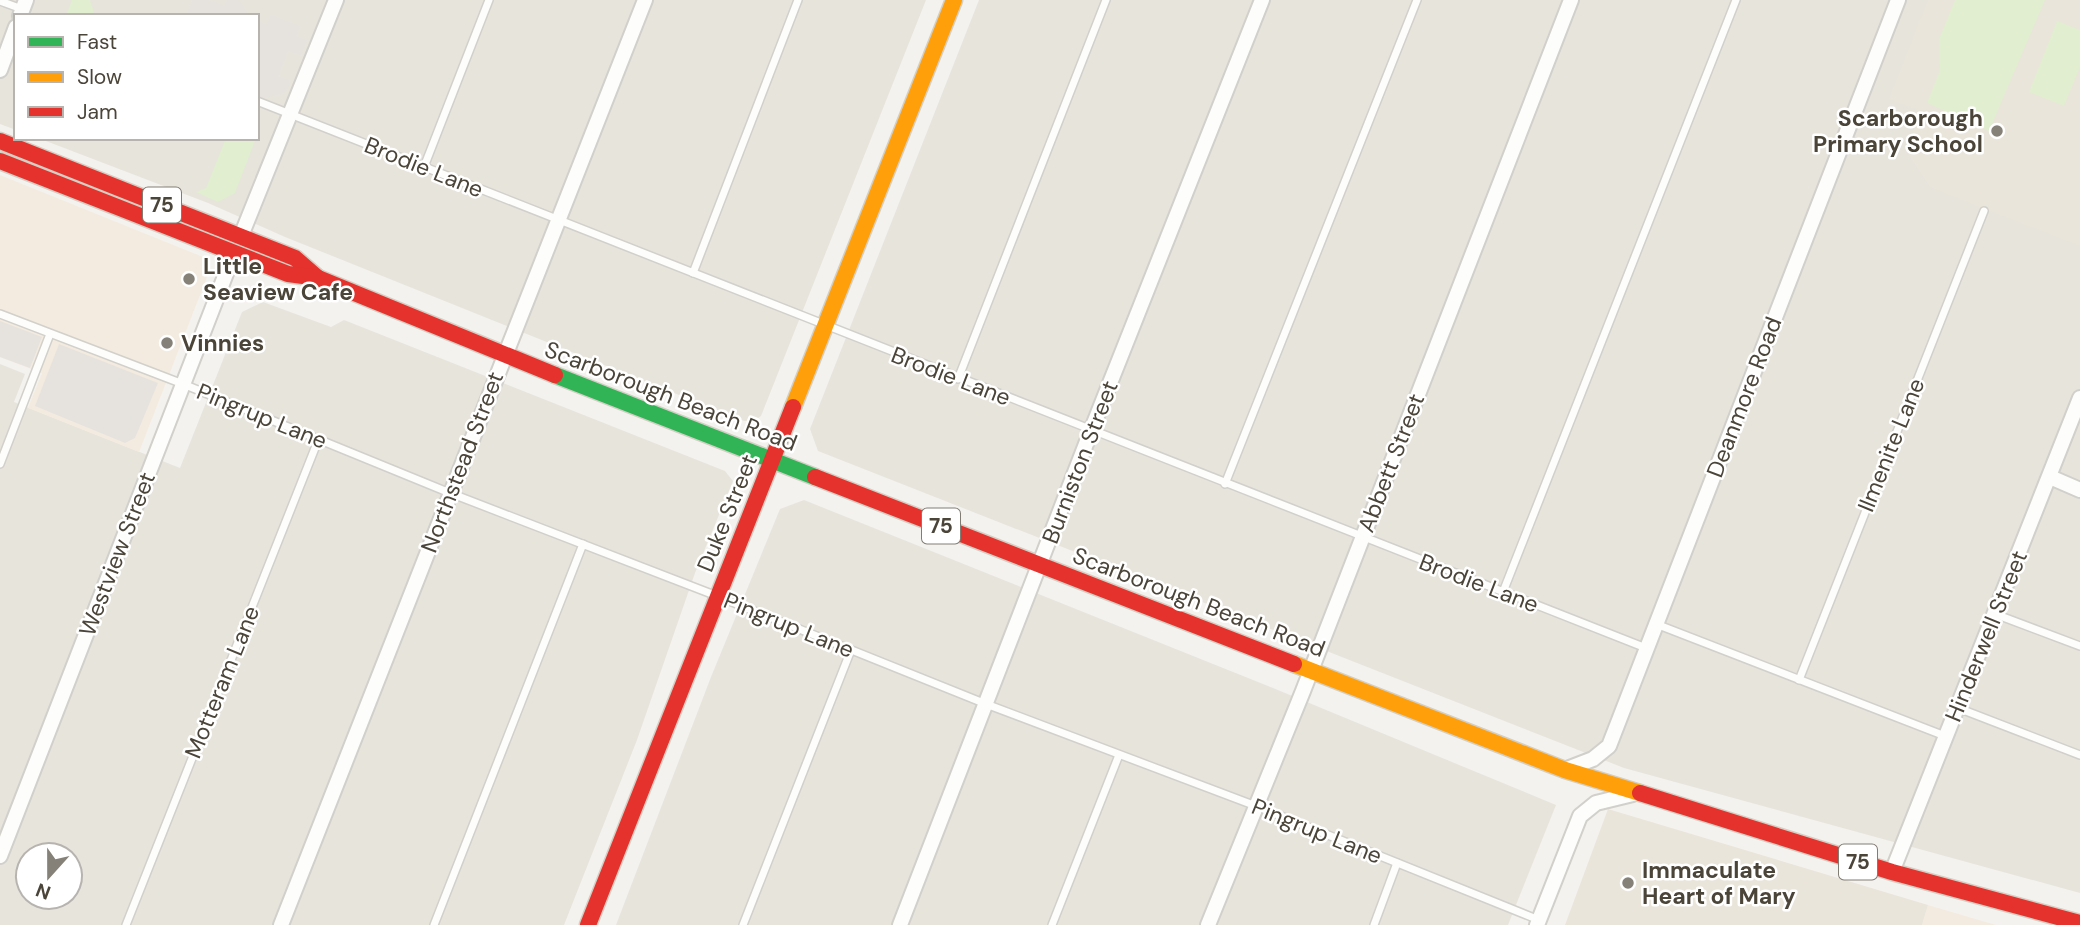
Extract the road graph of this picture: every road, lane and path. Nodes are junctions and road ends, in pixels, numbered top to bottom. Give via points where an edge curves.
1 (336, 0) edge
2 (489, 0) edge
3 (645, 0) edge
4 (798, 0) edge
5 (954, 0) edge
6 (1106, 0) edge
7 (1262, 0) edge
8 (1417, 0) edge
9 (1571, 0) edge
10 (1736, 0) edge
11 (1898, 0) edge
12 (0, 1) edge
13 (23, 8) edge
14 (14, 32) edge
15 (0, 70) edge
16 (259, 103) edge
17 (290, 115) junction
18 (0, 141) edge
19 (0, 161) edge
20 (424, 167) junction
21 (1984, 211) dead end
22 (557, 221) junction
23 (241, 236) junction
24 (234, 253) junction
25 (693, 273) junction
26 (318, 278) junction
27 (0, 314) edge
28 (826, 327) junction
29 (50, 334) junction
30 (504, 355) junction
31 (958, 379) junction
32 (183, 384) junction
33 (2080, 398) edge
34 (1091, 431) junction
35 (318, 439) junction
36 (774, 460) junction
37 (0, 464) edge
38 (2050, 477) junction
39 (1226, 484) junction
40 (2080, 490) edge
41 (450, 493) junction
42 (1362, 538) junction
43 (583, 544) junction
44 (1040, 564) junction
45 (1503, 593) junction
46 (717, 596) junction
47 (1995, 614) junction
48 (1655, 624) junction
49 (2080, 646) edge
50 (1646, 648) junction
51 (851, 650) junction
52 (1310, 670) junction
53 (1799, 680) junction
54 (986, 704) junction
55 (1958, 708) junction
56 (1946, 737) junction
57 (1119, 755) junction
58 (2080, 755) edge
59 (1564, 770) junction
60 (1638, 793) junction
61 (1256, 806) junction
62 (0, 856) edge
63 (1397, 863) junction
64 (1892, 872) junction
65 (1538, 923) edge
66 (2080, 923) edge
67 (126, 925) edge
68 (281, 925) edge
69 (434, 925) edge
70 (588, 925) edge
71 (743, 925) edge
72 (900, 925) edge
73 (1052, 925) edge
74 (1208, 925) edge
75 (1374, 925) edge

1 - 17 street
2 - 20 lane
3 - 22 street, Northstead Street
4 - 25 lane
5 - 28 main road, Duke Street
6 - 31 lane
7 - 34 street, Burniston Street
8 - 39 lane
9 - 42 street, Abbett Street
10 - 45 lane
11 - 48 street, Deanmore Road
12 - 13 lane
14 - 15 street
16 - 17 lane, Brodie Lane
17 - 20 lane, Brodie Lane
17 - 23 street
18 - 23 main road, Scarborough Beach Road / 75
19 - 24 main road, Scarborough Beach Road / 75
20 - 22 lane, Brodie Lane
21 - 53 lane, Ilmenite Lane
22 - 25 lane, Brodie Lane
22 - 30 street, Northstead Street
23 - 26 main road, Scarborough Beach Road / 75 via 295,258
24 - 26 main road, Scarborough Beach Road / 75 via 288,274
24 - 32 street, Westview Street
25 - 28 lane, Brodie Lane
26 - 30 main road, Scarborough Beach Road / 75
27 - 29 lane, Pingrup Lane
28 - 31 lane, Brodie Lane
28 - 36 main road, Duke Street
29 - 32 lane, Pingrup Lane
29 - 37 lane
30 - 36 main road, Scarborough Beach Road / 75
30 - 41 street, Northstead Street
31 - 34 lane, Brodie Lane
32 - 35 lane, Pingrup Lane
32 - 62 street, Westview Street
33 - 38 street, Hinderwell Street
34 - 39 lane, Brodie Lane
34 - 44 street, Burniston Street
35 - 41 lane, Pingrup Lane
35 - 67 lane, Motteram Lane
36 - 44 main road, Scarborough Beach Road / 75
36 - 46 main road, Duke Street
38 - 40 street
38 - 47 street, Hinderwell Street
39 - 42 lane, Brodie Lane
41 - 43 lane, Pingrup Lane
41 - 68 street, Northstead Street
42 - 45 lane, Brodie Lane
42 - 52 street, Abbett Street
43 - 46 lane, Pingrup Lane
43 - 69 lane
44 - 52 main road, Scarborough Beach Road / 75
44 - 54 street, Burniston Street
45 - 50 lane, Brodie Lane
46 - 51 lane, Pingrup Lane
46 - 70 main road, Duke Street
47 - 49 lane
47 - 55 street, Hinderwell Street
48 - 50 street, Deanmore Road
48 - 53 lane
50 - 59 street, Deanmore Road via 1609,746 1593,759
51 - 54 lane, Pingrup Lane
51 - 71 lane
52 - 59 main road, Scarborough Beach Road / 75
52 - 61 street, Abbett Street
53 - 56 lane
54 - 57 lane, Pingrup Lane
54 - 72 street, Burniston Street
55 - 56 street, Hinderwell Street
55 - 58 lane
56 - 64 street, Hinderwell Street
57 - 61 lane, Pingrup Lane
57 - 73 lane
59 - 60 main road, Scarborough Beach Road / 75
60 - 64 main road, Scarborough Beach Road / 75
60 - 65 street via 1596,803 1580,816
61 - 63 lane, Pingrup Lane
61 - 74 street, Abbett Street
63 - 65 lane, Pingrup Lane
63 - 75 lane
64 - 66 main road, Scarborough Beach Road / 75

